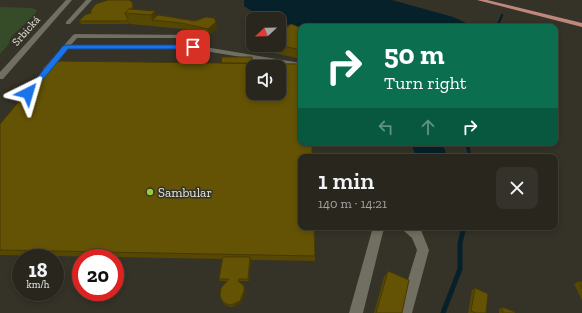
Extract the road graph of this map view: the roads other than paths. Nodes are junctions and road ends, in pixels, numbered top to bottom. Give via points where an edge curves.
1 (480, 0) edge
2 (67, 2) edge
3 (87, 2) edge
4 (68, 23) dead end
5 (582, 25) edge
6 (194, 37) dead end
7 (66, 47) junction
8 (298, 64) edge
9 (0, 77) edge
10 (40, 78) edge
11 (378, 230) edge
12 (412, 230) edge
13 (356, 313) edge
14 (405, 313) edge

1 - 5 main road
2 - 3 street
2 - 9 street, Srbická
3 - 4 street
6 - 7 street via 75,36
7 - 8 street via 193,47
7 - 10 street
11 - 13 street
12 - 14 street via 417,234 423,250

